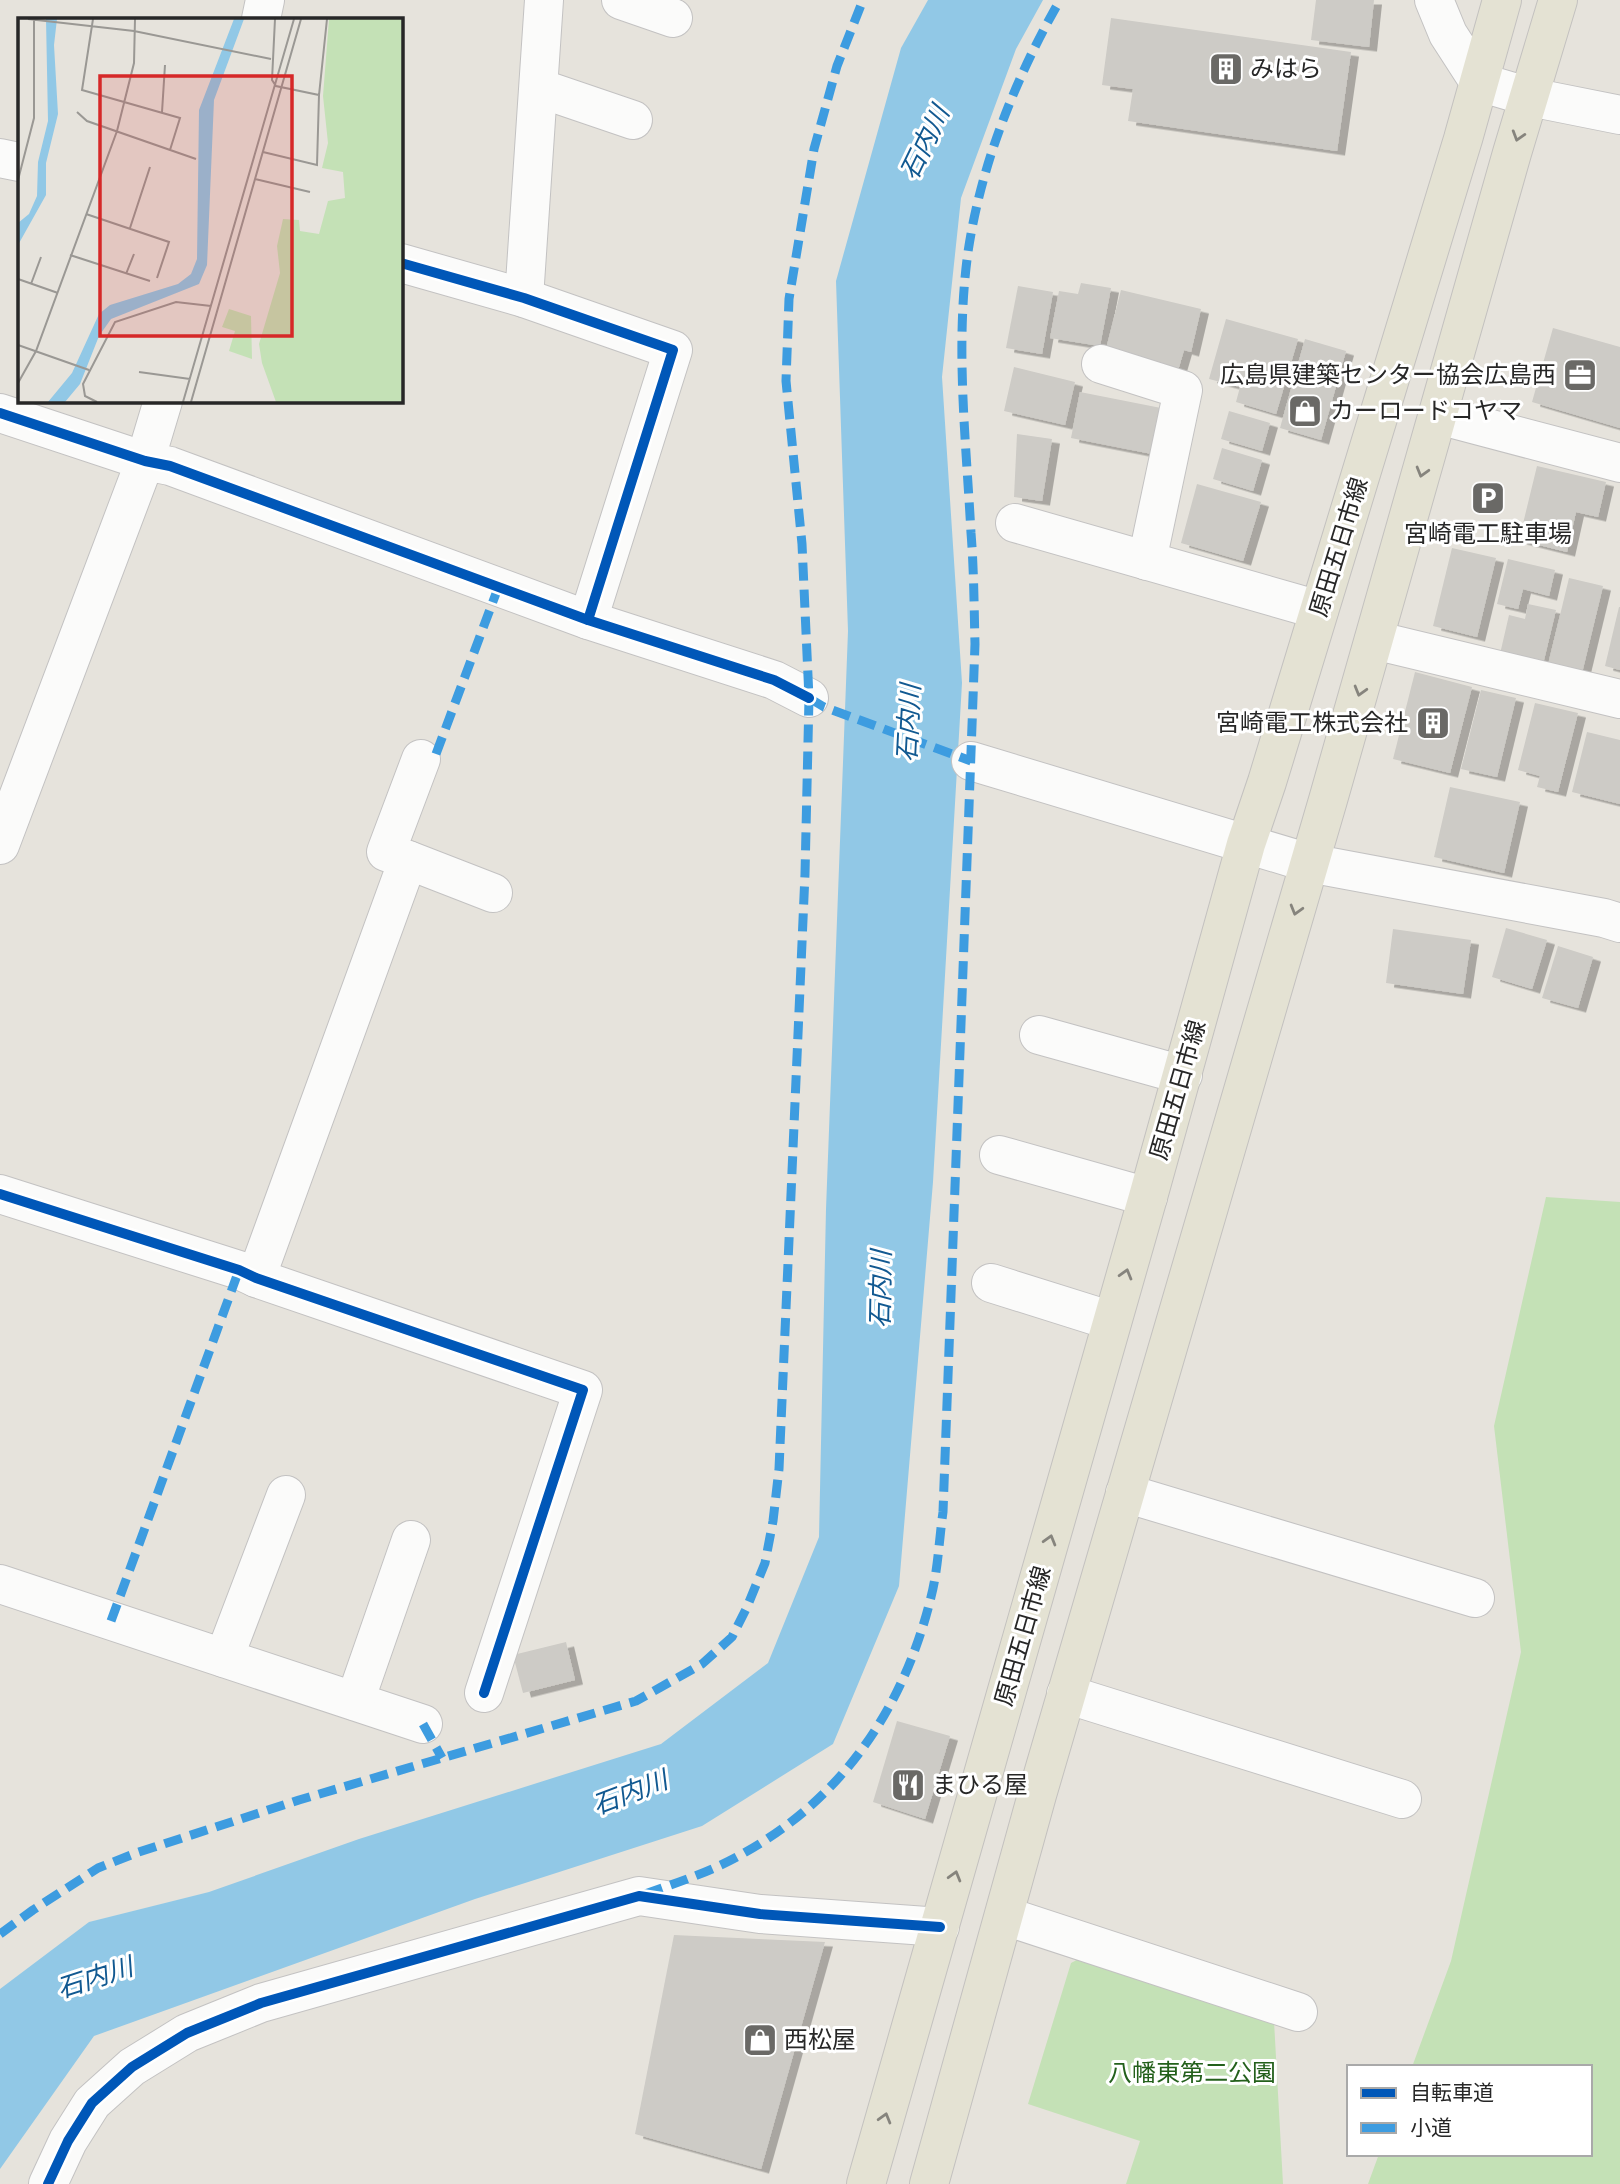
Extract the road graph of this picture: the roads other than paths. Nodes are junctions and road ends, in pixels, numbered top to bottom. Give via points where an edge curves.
1 (265, 0) edge
2 (544, 0) edge
3 (621, 0) edge
4 (1434, 0) edge
5 (1502, 0) edge
6 (1558, 0) edge
7 (261, 18) edge
8 (673, 18) dead end
9 (1479, 82) junction
10 (539, 88) junction
11 (1530, 97) junction
12 (1620, 116) edge
13 (633, 120) dead end
14 (0, 158) edge
15 (18, 162) edge
16 (402, 263) edge
17 (524, 298) junction
18 (1101, 365) dead end
19 (163, 402) edge
20 (0, 413) edge
21 (1438, 415) junction
22 (145, 461) junction
23 (1620, 463) edge
24 (1015, 523) dead end
25 (1147, 561) junction
26 (1320, 610) junction
27 (588, 620) junction
28 (1374, 640) junction
29 (809, 698) dead end
30 (1620, 699) edge
31 (421, 759) dead end
32 (971, 761) dead end
33 (1246, 844) junction
34 (0, 845) edge
35 (408, 860) junction
36 (1309, 863) junction
37 (493, 893) dead end
38 (1620, 923) edge
39 (1039, 1035) dead end
40 (1182, 1075) junction
41 (999, 1155) dead end
42 (0, 1194) edge
43 (1148, 1197) junction
44 (256, 1278) junction
45 (991, 1283) dead end
46 (1112, 1321) junction
47 (1125, 1493) junction
48 (286, 1495) dead end
49 (411, 1540) dead end
50 (0, 1584) edge
51 (1475, 1598) dead end
52 (224, 1658) junction
53 (484, 1693) dead end
54 (1066, 1694) junction
55 (355, 1701) junction
56 (423, 1724) dead end
57 (1402, 1799) dead end
58 (1005, 1916) junction
59 (940, 1927) junction
60 (1298, 2012) dead end
61 (48, 2184) edge
62 (866, 2184) edge
63 (929, 2184) edge

1 - 7 street
2 - 10 street
3 - 8 street
4 - 9 street via 1448,34
5 - 9 main road, 原田五日市線
6 - 11 main road
9 - 11 street
9 - 26 main road, 原田五日市線
10 - 13 street
10 - 17 street
11 - 12 street
11 -> 21 main road
14 - 15 street
16 - 17 street
17 - 27 street via 673,350
18 - 25 street via 1182,390
19 - 22 street
20 - 22 street
21 - 23 street
21 -> 28 main road
22 - 27 street via 170,466
22 - 34 street
24 - 25 street
25 - 26 street
26 - 33 main road, 原田五日市線
27 - 29 street via 774,680
28 - 30 street
28 -> 36 main road
31 - 35 street via 386,852
32 - 33 street
33 - 36 street
33 - 40 main road, 原田五日市線
35 - 37 street
35 - 44 street
36 - 38 street
36 -> 47 main road
39 - 40 street
40 - 43 main road, 原田五日市線
41 - 43 street
42 - 44 street
46 -> 43 main road, 原田五日市線
44 - 53 street via 583,1390
45 - 46 street
59 -> 46 main road, 原田五日市線
47 - 51 street
47 - 54 main road
48 - 52 street
49 - 55 street
50 - 52 street
52 - 55 street
54 - 57 street
54 - 58 main road
55 - 56 street
58 - 60 street
58 - 63 main road
59 - 61 street via 760,1914 639,1896 261,2003 187,2033 132,2067 92,2102
62 -> 59 main road, 原田五日市線

